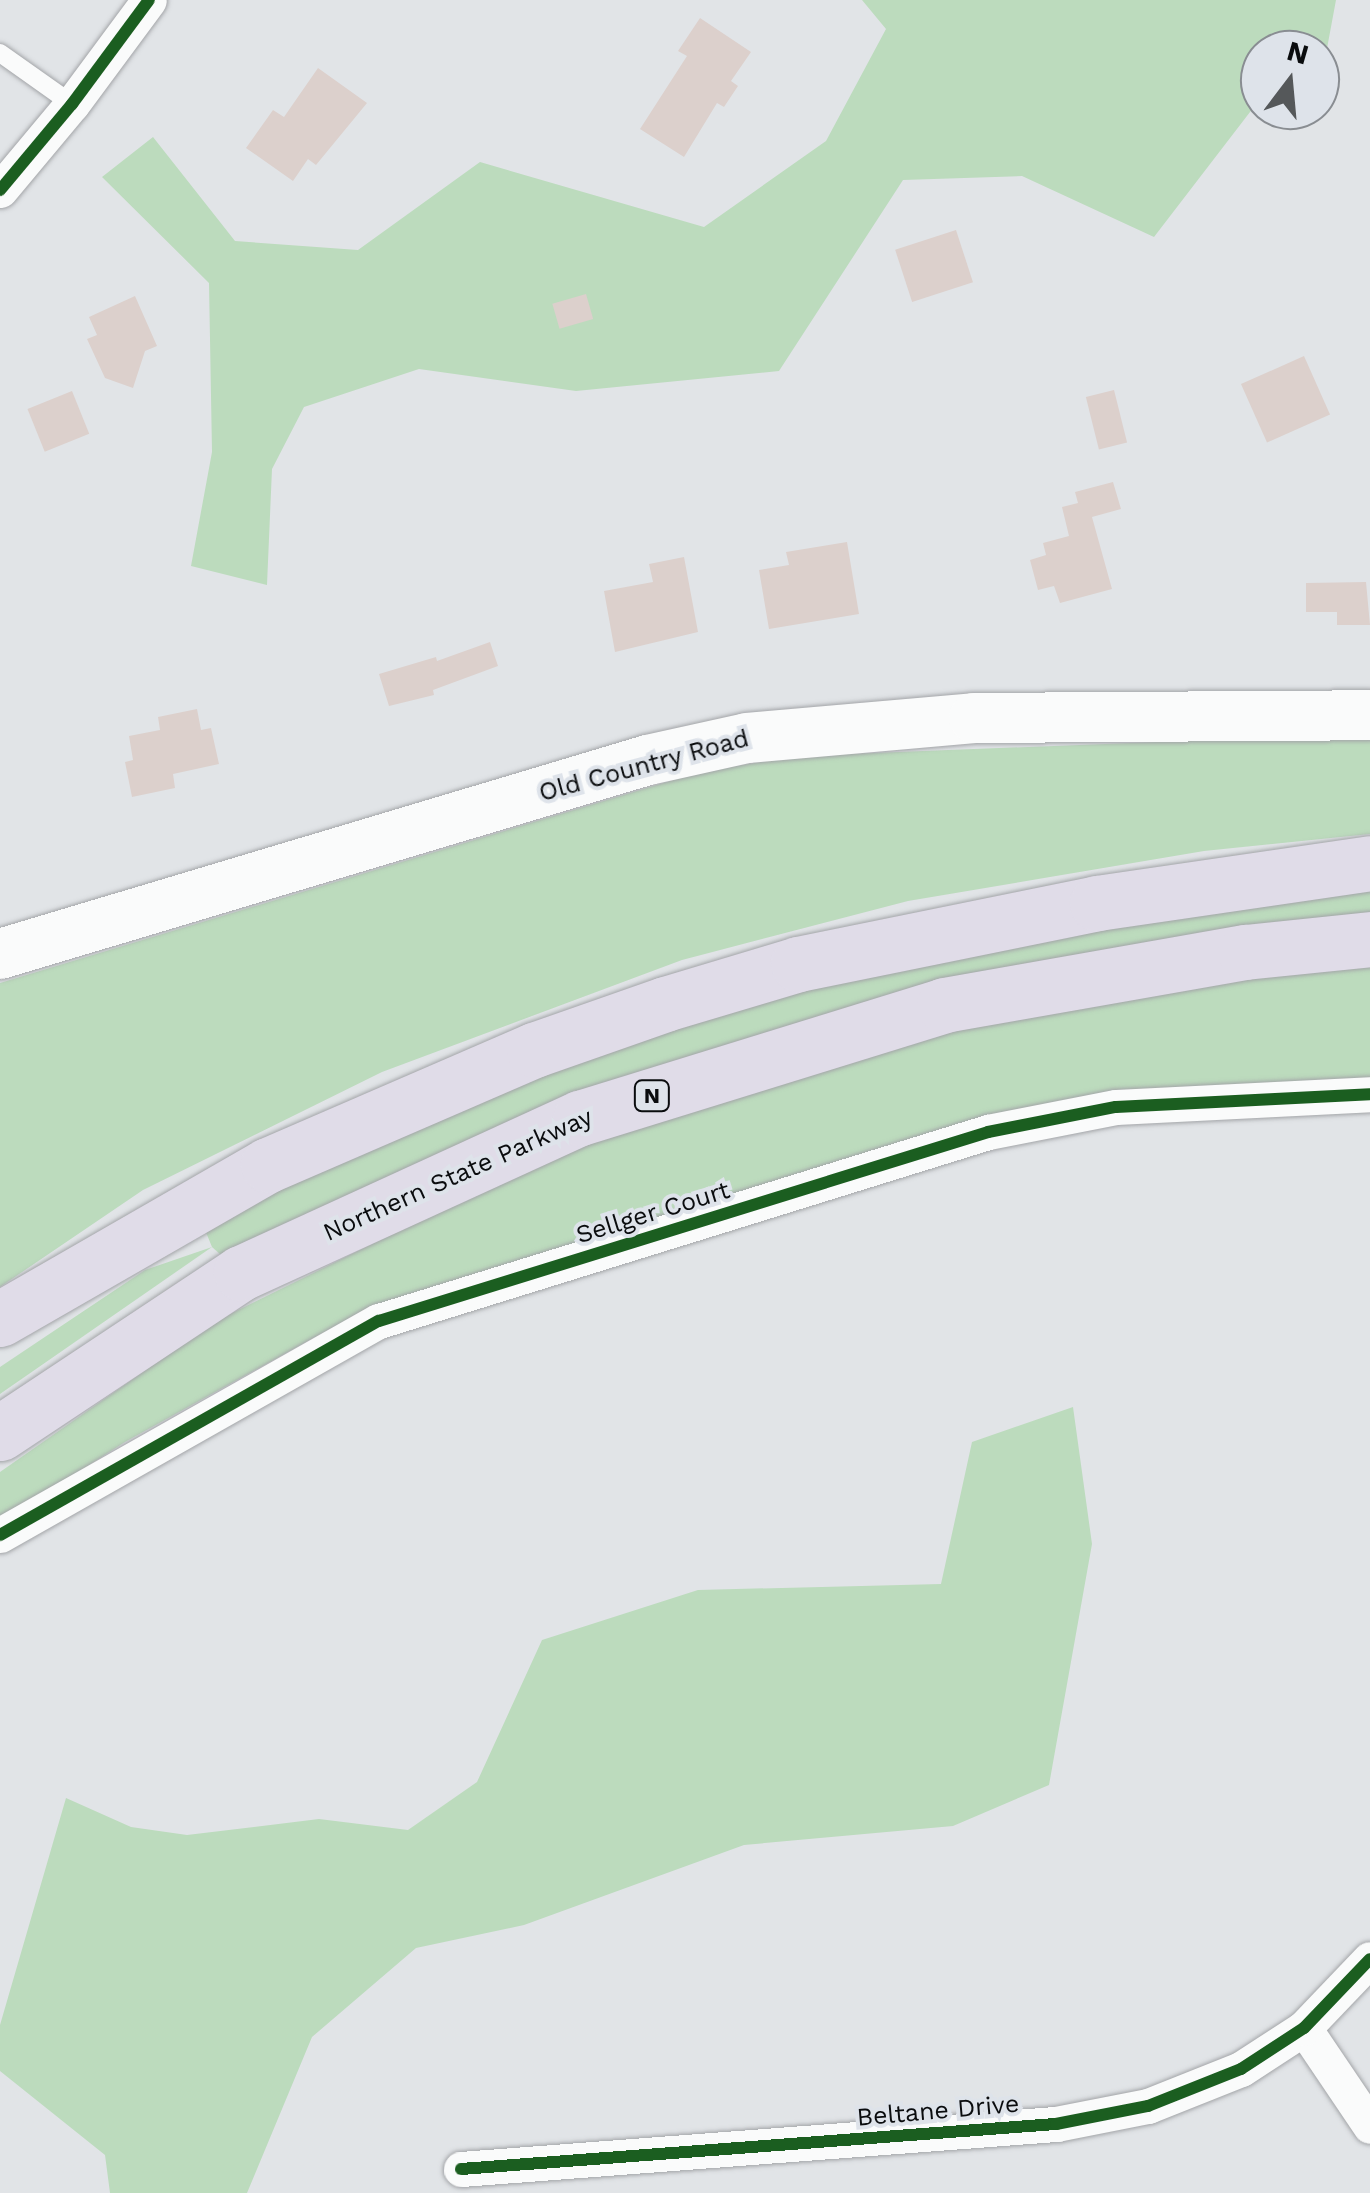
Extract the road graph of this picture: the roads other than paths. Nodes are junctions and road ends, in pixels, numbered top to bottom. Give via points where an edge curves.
1 (149, 0) edge
2 (0, 53) edge
3 (72, 104) junction
4 (0, 190) edge
5 (1370, 715) edge
6 (1370, 863) edge
7 (1370, 939) edge
8 (0, 954) edge
9 (1370, 1094) edge
10 (0, 1319) edge
11 (0, 1433) edge
12 (0, 1536) edge
13 (1370, 1959) edge
14 (1304, 2028) junction
15 (1370, 2126) edge
16 (461, 2169) dead end

1 - 3 street
2 - 3 lane
3 - 4 street
5 - 8 main road, Old Country Road via 974,718 748,738 648,760
6 - 10 highway via 1078,907 798,964 665,1004 534,1050 268,1165
7 - 11 highway, Northern State Parkway / N via 1245,952 944,1005 580,1118 241,1273
9 - 12 street, Sellger Court via 1116,1107 988,1132 379,1321
13 - 14 street, Beltane Drive
14 - 15 street
14 - 16 street, Beltane Drive via 1242,2068 1148,2106 1056,2124

